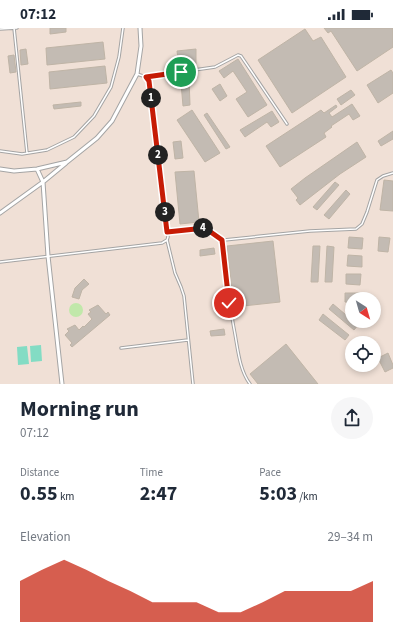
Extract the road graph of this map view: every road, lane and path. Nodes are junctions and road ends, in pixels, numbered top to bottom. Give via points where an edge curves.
1 (16, 28) edge
2 (123, 28) edge
3 (140, 28) edge
4 (0, 29) edge
5 (138, 74) junction
6 (146, 77) junction
7 (287, 124) dead end
8 (0, 151) edge
9 (28, 153) junction
10 (67, 162) junction
11 (0, 169) edge
12 (37, 169) junction
13 (393, 173) edge
14 (42, 182) junction
15 (0, 213) edge
16 (167, 232) junction
17 (167, 240) junction
18 (222, 240) junction
19 (48, 256) junction
20 (0, 262) edge
21 (188, 340) junction
22 (121, 348) dead end
23 (62, 384) edge
24 (193, 384) edge
25 (250, 384) edge

1 - 4 lane
1 - 9 lane
2 - 9 lane via 120,57 111,88 94,116 74,137 47,150
3 - 5 street
5 - 6 lane
5 - 10 street via 112,121 97,138
6 - 7 lane via 215,67 238,54
6 - 16 lane via 149,81
8 - 9 lane
10 - 12 street
10 - 14 street
11 - 12 street
12 - 14 street
13 - 18 lane via 377,180 362,224 356,229
14 - 15 street
14 - 19 street
16 - 17 lane
16 - 18 lane via 205,228
17 - 19 lane via 162,243
17 - 21 lane via 174,273 184,296
18 - 25 lane via 239,359
19 - 20 lane
19 - 23 street
21 - 22 lane
21 - 24 lane

